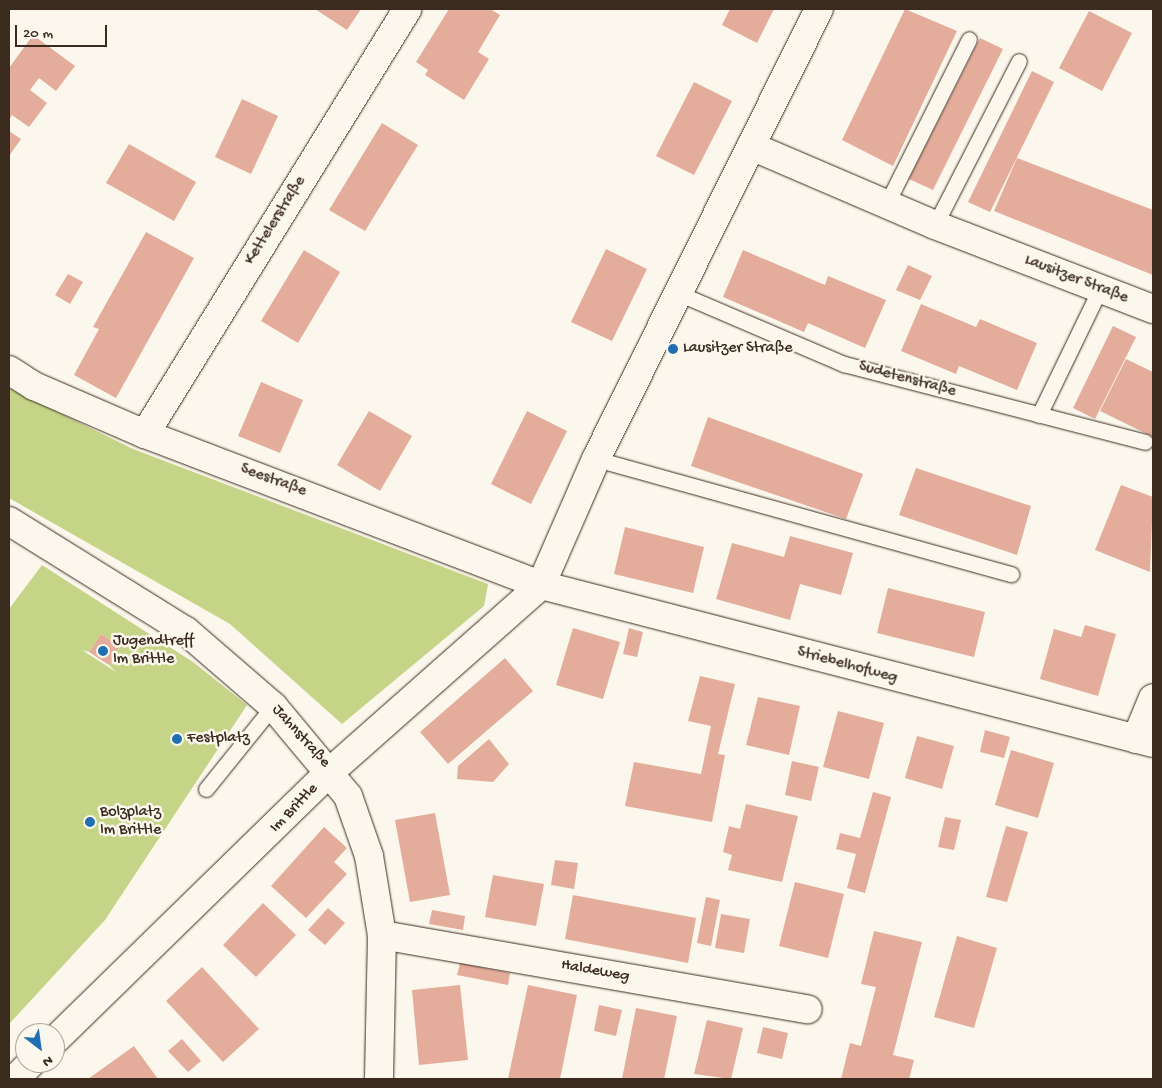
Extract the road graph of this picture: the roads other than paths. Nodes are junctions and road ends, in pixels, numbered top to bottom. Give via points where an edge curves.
1 (408, 9) edge
2 (819, 9) edge
3 (969, 39) dead end
4 (1019, 61) dead end
5 (751, 146) junction
6 (887, 203) junction
7 (935, 225) junction
8 (1100, 289) junction
9 (678, 293) junction
10 (1153, 309) edge
11 (9, 370) edge
12 (1039, 414) junction
13 (145, 434) junction
14 (1144, 442) dead end
15 (596, 459) junction
16 (9, 521) edge
17 (1011, 574) dead end
18 (541, 585) junction
19 (1153, 698) edge
20 (273, 706) junction
21 (1145, 741) edge
22 (331, 771) junction
23 (206, 789) dead end
24 (382, 935) junction
25 (808, 1009) dead end
26 (65, 1030) edge
27 (379, 1079) edge

1 - 13 street, Kettelerstraße
2 - 5 street
3 - 6 lane
4 - 7 lane
5 - 6 street, Lausitzer Straße
5 - 9 street
6 - 7 street, Lausitzer Straße
7 - 8 street, Lausitzer Straße
8 - 10 street, Lausitzer Straße
8 - 12 lane
9 - 12 lane, Sudetenstraße via 844,364
9 - 15 street
11 - 13 street, Seestraße via 34,386
12 - 14 lane, Sudetenstraße
13 - 18 street, Seestraße
15 - 17 lane
15 - 18 street
16 - 20 street, Jahnstraße via 186,631
18 - 21 street, Striebelhofweg
18 - 22 street, Im Brittle
19 - 21 street
20 - 22 street, Jahnstraße
20 - 23 lane
22 - 24 street, Jahnstraße via 348,796 362,833
22 - 26 street, Im Brittle
24 - 25 street, Haldeweg
24 - 27 street, Jahnstraße

